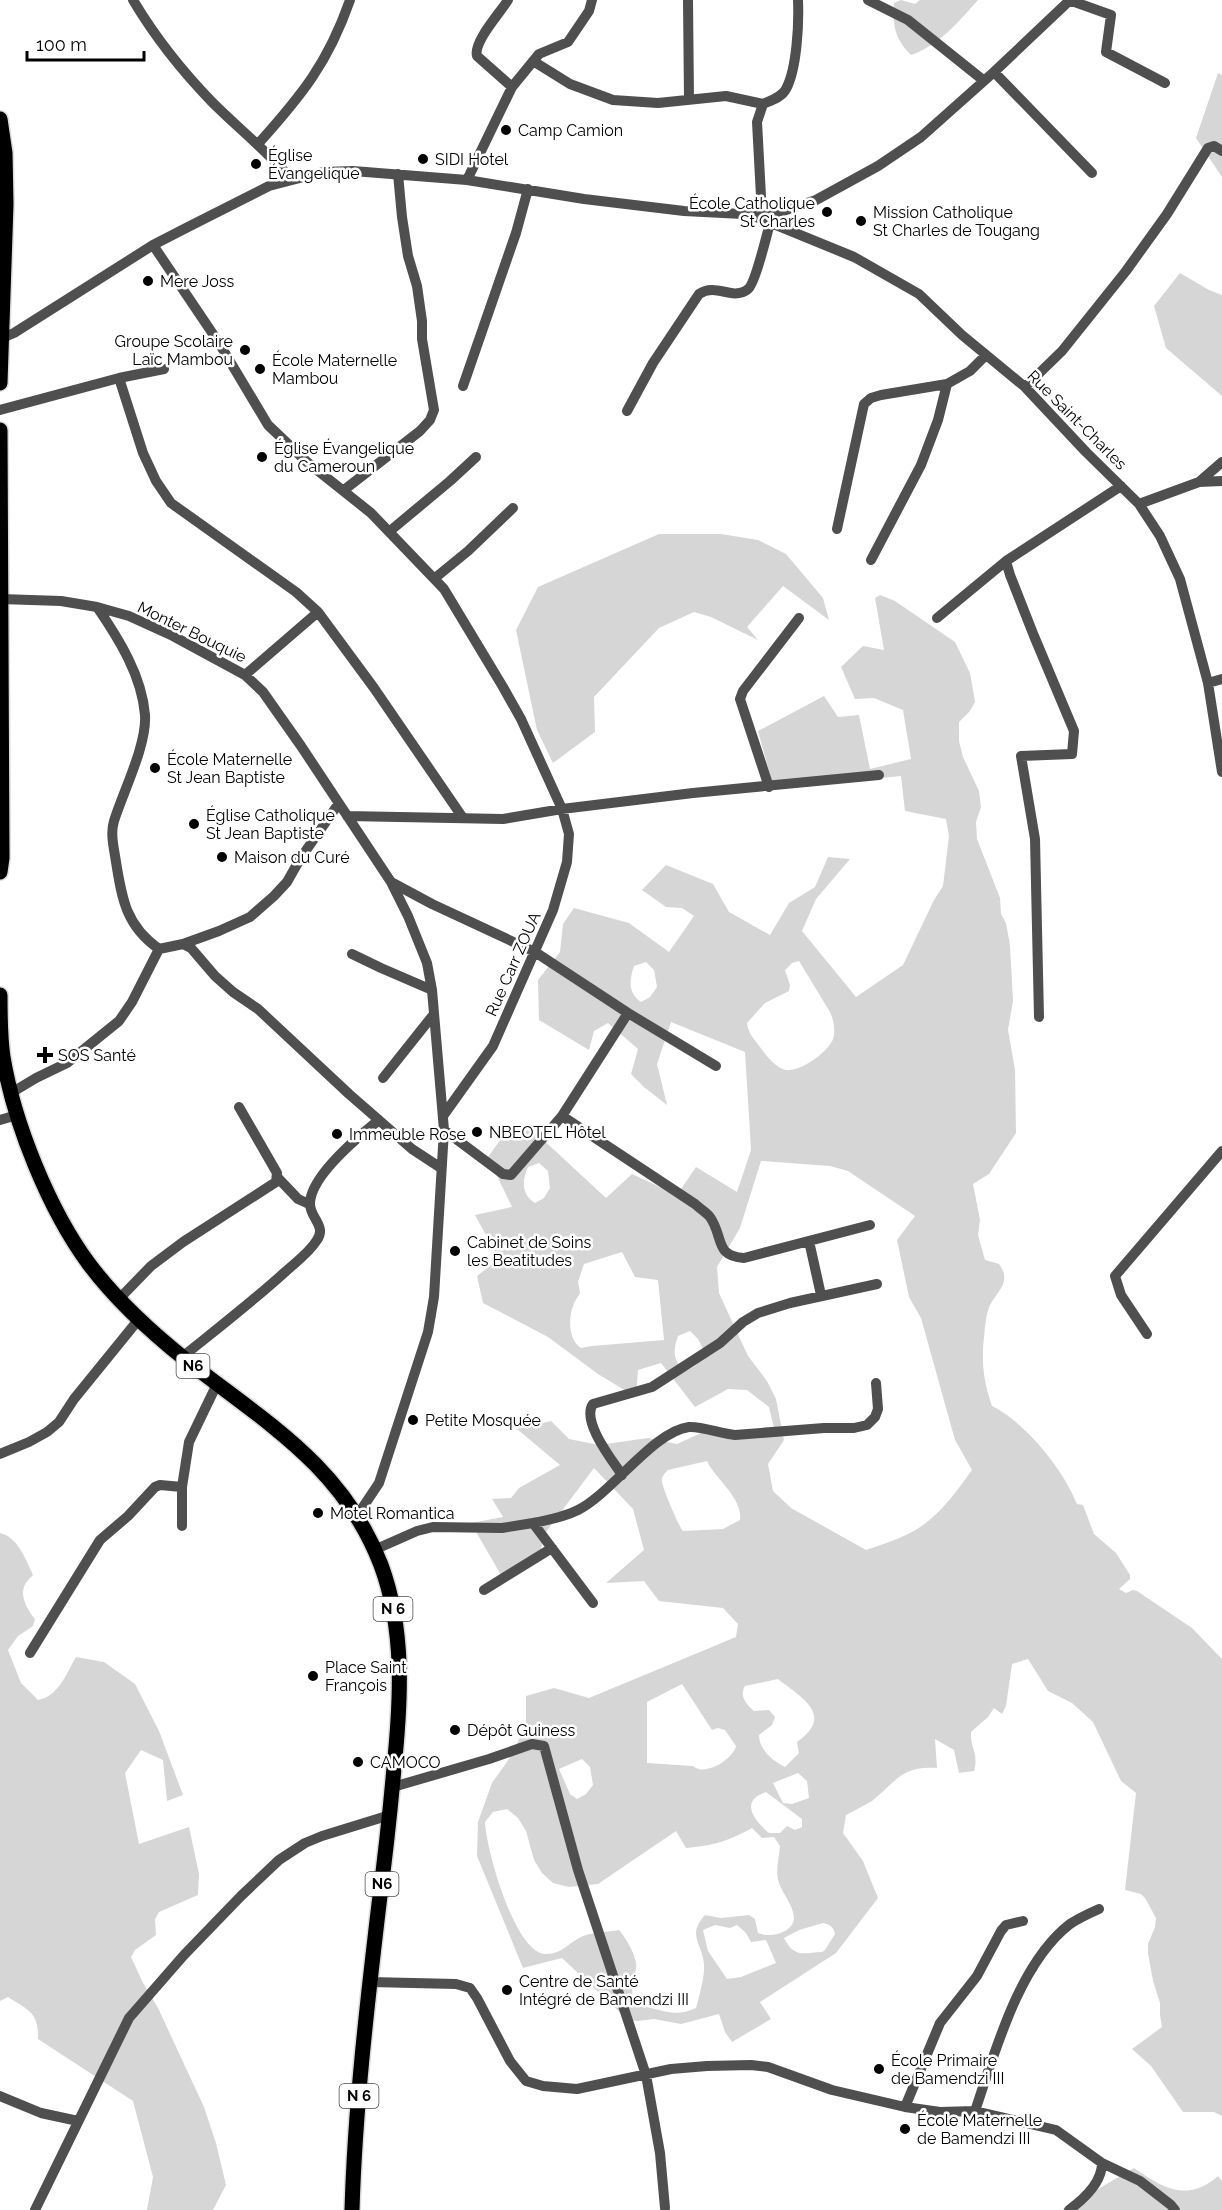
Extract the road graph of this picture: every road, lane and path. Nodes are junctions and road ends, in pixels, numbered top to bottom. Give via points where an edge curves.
1 (133, 0) edge
2 (350, 0) edge
3 (508, 0) edge
4 (592, 0) edge
5 (688, 0) edge
6 (798, 0) edge
7 (868, 0) edge
8 (1069, 0) edge
9 (534, 61) junction
10 (994, 72) junction
11 (983, 80) junction
12 (1165, 83) dead end
13 (512, 87) junction
14 (689, 99) junction
15 (763, 104) junction
16 (1, 124) edge
17 (258, 144) junction
18 (1222, 151) edge
19 (1092, 173) dead end
20 (398, 174) junction
21 (291, 179) junction
22 (467, 180) junction
23 (528, 189) junction
24 (761, 218) junction
25 (153, 245) junction
26 (0, 339) edge
27 (986, 355) junction
28 (164, 369) dead end
29 (119, 378) junction
30 (0, 383) edge
31 (947, 384) junction
32 (463, 386) dead end
33 (1025, 387) junction
34 (0, 410) edge
35 (627, 411) dead end
36 (0, 430) edge
37 (476, 457) dead end
38 (1222, 462) edge
39 (1222, 481) edge
40 (1199, 482) junction
41 (1121, 486) junction
42 (345, 490) junction
43 (1139, 504) junction
44 (513, 508) dead end
45 (837, 529) dead end
46 (390, 531) junction
47 (872, 560) dead end
48 (1006, 561) junction
49 (435, 578) junction
50 (2, 599) edge
51 (97, 607) junction
52 (318, 612) junction
53 (799, 618) dead end
54 (937, 618) dead end
55 (1, 627) edge
56 (245, 675) junction
57 (1222, 679) edge
58 (1208, 683) junction
59 (1222, 772) edge
60 (879, 775) dead end
61 (769, 787) junction
62 (339, 803) junction
63 (562, 809) junction
64 (347, 816) junction
65 (463, 818) junction
66 (1, 863) edge
67 (391, 882) junction
68 (183, 944) junction
69 (159, 949) junction
70 (535, 952) junction
71 (352, 954) dead end
72 (432, 990) junction
73 (0, 995) edge
74 (628, 1013) junction
75 (434, 1014) junction
76 (1039, 1017) dead end
77 (0, 1036) edge
78 (716, 1066) dead end
79 (383, 1078) dead end
80 (11, 1093) junction
81 (239, 1107) dead end
82 (17, 1115) junction
83 (443, 1116) junction
84 (562, 1116) junction
85 (0, 1120) edge
86 (379, 1120) junction
87 (444, 1130) junction
88 (1222, 1151) edge
89 (441, 1168) junction
90 (278, 1178) junction
91 (309, 1204) junction
92 (870, 1225) dead end
93 (809, 1241) junction
94 (877, 1284) dead end
95 (821, 1295) junction
96 (119, 1299) junction
97 (139, 1319) junction
98 (1147, 1334) dead end
99 (182, 1357) junction
100 (876, 1383) dead end
101 (217, 1384) junction
102 (0, 1454) edge
103 (622, 1475) junction
104 (182, 1487) junction
105 (357, 1516) junction
106 (533, 1523) junction
107 (182, 1526) dead end
108 (552, 1548) junction
109 (374, 1550) junction
110 (484, 1590) dead end
111 (593, 1603) dead end
112 (30, 1653) dead end
113 (400, 1708) joint
114 (393, 1787) junction
115 (390, 1815) junction
116 (1099, 1909) dead end
117 (1023, 1921) dead end
118 (370, 1982) junction
119 (646, 2074) junction
120 (0, 2096) edge
121 (905, 2107) junction
122 (975, 2111) junction
123 (78, 2121) junction
124 (1102, 2163) junction
125 (665, 2208) dead end
126 (35, 2210) edge
127 (352, 2210) edge
128 (1068, 2210) edge
129 (1175, 2210) edge

1 - 17 street via 172,56
2 - 17 street via 322,66 300,98
3 - 13 street via 476,52
4 - 9 street via 568,42 539,54
5 - 14 street
6 - 15 street via 797,50 787,88
7 - 11 street via 908,20
8 - 10 street
8 - 12 street via 1111,15 1106,52
9 - 13 street
9 - 14 street via 570,84 613,100 658,103
10 - 11 street
10 - 19 street
11 - 24 street via 921,137 878,166 816,200
13 - 22 street
14 - 15 street via 726,96
15 - 24 street via 757,122
16 - 26 highway via 6,176
17 - 21 street
18 - 33 street via 1214,146 1208,148 1126,271 1062,351
20 - 21 street via 323,172
20 - 22 street
20 - 42 street via 434,410 420,431
21 - 25 street via 269,186
22 - 23 street
23 - 24 street via 584,199
23 - 32 street
24 - 27 street, Rue Saint-Charles via 854,257 919,294
24 - 35 street via 752,285 734,294 716,289 699,294 653,363
25 - 26 street
25 - 42 street, Rue Carr ZOUA via 225,352 268,425 307,462
26 - 30 highway
27 - 31 street via 970,371
27 - 33 street, Rue Saint-Charles
28 - 29 street
29 - 34 street
29 - 52 street via 143,453 171,503
31 - 45 street via 882,395 864,404
31 - 47 street via 921,465
33 - 41 street, Rue Saint-Charles
36 - 50 highway
37 - 46 street
38 - 40 street
39 - 40 street
40 - 43 street
41 - 43 street, Rue Saint-Charles
41 - 48 street
42 - 46 street, Rue Carr ZOUA
43 - 58 street, Rue Saint-Charles via 1160,536 1179,579
44 - 49 street
46 - 49 street, Rue Carr ZOUA
48 - 54 street
48 - 76 street via 1074,731 1072,754 1020,756 1035,839
49 - 63 street, Rue Carr ZOUA via 468,626 521,719
50 - 51 street, Monter Bouquie
50 - 55 highway
51 - 56 street, Monter Bouquie via 173,636
51 - 69 street via 123,648 141,693 145,718 141,740 115,819 112,842 124,907 136,929
52 - 56 street
52 - 65 street
53 - 61 street via 740,699
55 - 66 highway
56 - 62 street, Monter Bouquie via 263,692
57 - 58 street
58 - 59 street, Rue Saint-Charles
60 - 61 street
61 - 63 street
62 - 64 street, Monter Bouquie
62 - 68 street via 274,896 250,917
63 - 65 street via 503,819
63 - 70 street, Rue Carr ZOUA via 569,834 567,862
64 - 65 street
64 - 67 street, Monter Bouquie
67 - 70 street
67 - 72 street, Monter Bouquie via 427,963
68 - 69 street
68 - 86 street
69 - 80 street via 119,1021 67,1064
70 - 74 street
70 - 83 street, Rue Carr ZOUA via 493,1046
71 - 72 street
72 - 75 street, Monter Bouquie
73 - 77 highway, N6
74 - 78 street
74 - 84 street
75 - 79 street
75 - 83 street, Monter Bouquie
77 - 80 highway, N6
80 - 82 highway, N6
81 - 90 street
82 - 85 street
82 - 96 highway, N6 via 65,1226 89,1264
83 - 87 street, Monter Bouquie
84 - 87 street via 511,1175 503,1174
84 - 93 street via 695,1204 709,1216 724,1251 731,1257 744,1258
86 - 89 street
86 - 91 street via 333,1162
87 - 89 street, Monter Bouquie
88 - 98 street via 1115,1276 1121,1295
89 - 105 street, Monter Bouquie via 434,1297 428,1332 379,1483
90 - 91 street via 298,1199
90 - 96 street via 151,1266
91 - 99 street via 321,1232 318,1239 276,1280
92 - 93 street
93 - 95 street
94 - 95 street
95 - 103 street via 758,1313 652,1387 593,1404 593,1427
96 - 97 highway, N6
97 - 99 highway, N6
97 - 102 street via 59,1422 29,1442
99 - 101 highway, N6
100 - 103 street via 878,1408 867,1425 735,1436 692,1426 664,1439
101 - 104 street via 189,1442
101 - 105 highway, N6 via 303,1451
103 - 106 street via 579,1509
104 - 107 street
104 - 112 street via 155,1487 100,1540
105 - 109 highway, N 6
106 - 108 street
106 - 109 street via 502,1528 434,1527
108 - 110 street
108 - 111 street
109 - 113 highway, N 6 via 397,1629
113 - 114 highway, N6
114 - 115 highway, N6
114 - 119 street via 532,1744 544,1746 578,1870
115 - 118 highway, N6
115 - 123 street via 305,1843 279,1860 241,1896 129,2018
116 - 122 street via 1071,1923 1050,1944 1020,1989
117 - 121 street via 1006,1925 1001,1931 977,1976 940,2024
118 - 119 street via 456,1984 470,1988 510,2061 526,2081 578,2089
118 - 127 highway, N 6
119 - 121 street via 707,2066 768,2067 832,2090
119 - 125 street
120 - 123 street via 41,2113
121 - 122 street
122 - 124 street via 1056,2130
123 - 126 street
124 - 128 street via 1102,2172 1094,2184
124 - 129 street via 1140,2181

